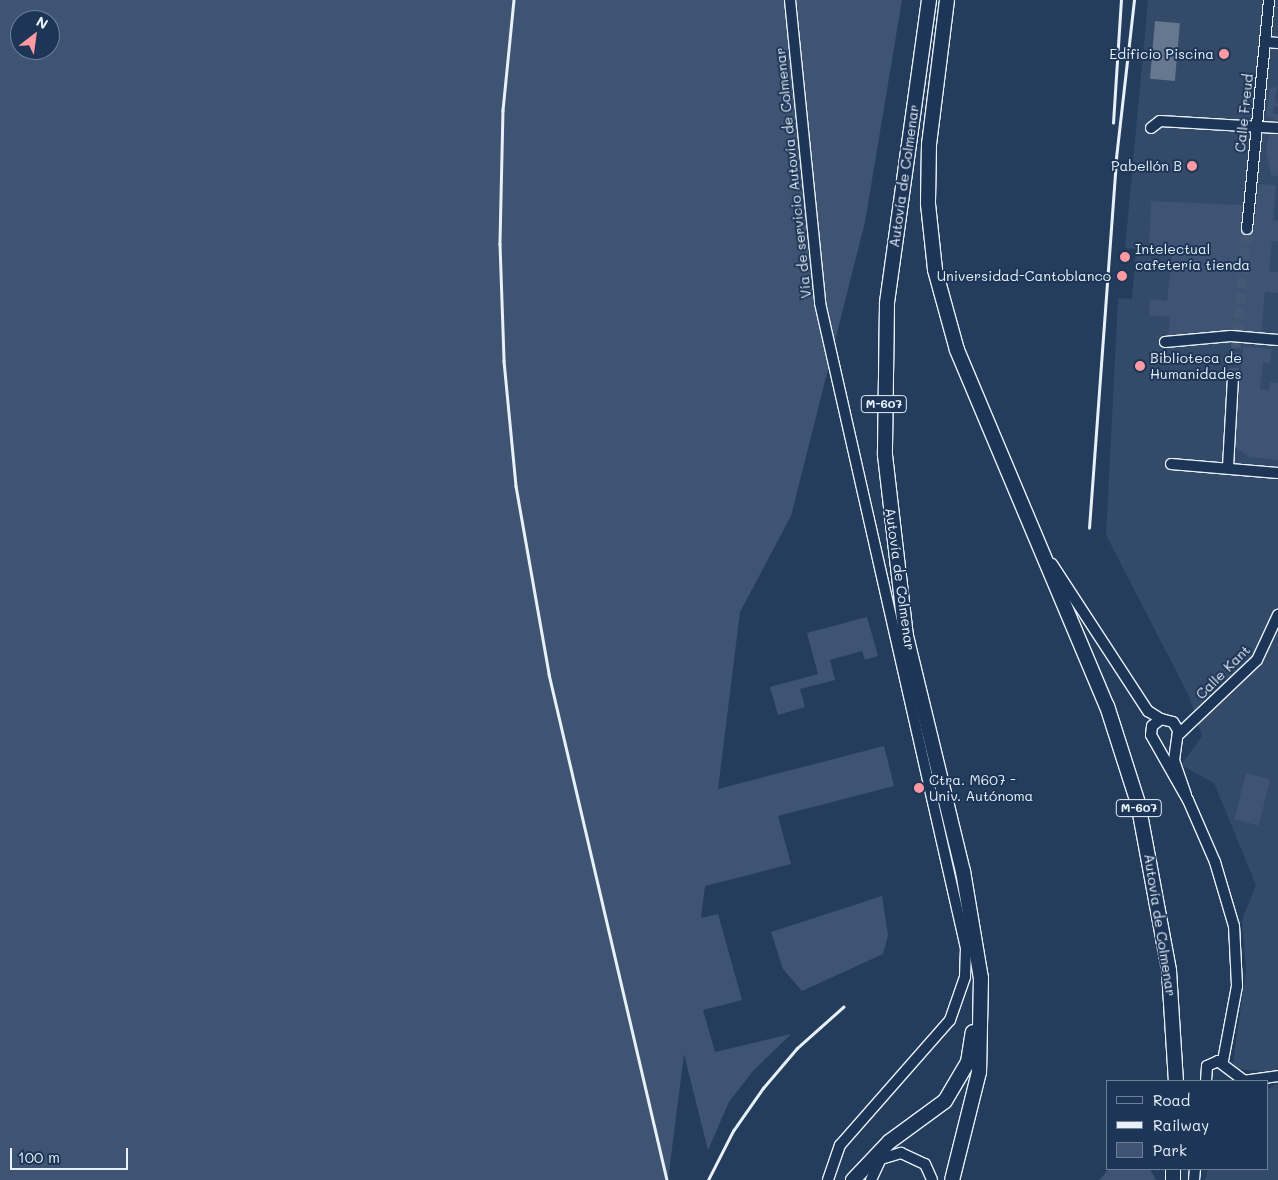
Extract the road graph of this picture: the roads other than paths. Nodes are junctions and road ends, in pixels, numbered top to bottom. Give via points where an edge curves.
1 (790, 0) edge
2 (929, 0) edge
3 (947, 0) edge
4 (1269, 0) edge
5 (1278, 33) edge
6 (1266, 37) junction
7 (1278, 43) edge
8 (1257, 125) junction
9 (1151, 128) dead end
10 (1278, 128) edge
11 (1247, 229) tunnel mouth
12 (1278, 340) edge
13 (1165, 342) dead end
14 (1233, 378) tunnel mouth
15 (1171, 464) dead end
16 (1228, 465) junction
17 (1278, 467) edge
18 (1278, 473) edge
19 (1042, 549) junction
20 (1278, 614) edge
21 (1162, 719) junction
22 (1195, 719) junction
23 (1173, 722) junction
24 (1176, 738) junction
25 (1158, 744) junction
26 (1186, 795) junction
27 (978, 957) junction
28 (1223, 1061) junction
29 (1278, 1076) edge
30 (1232, 1077) edge
31 (1176, 1080) edge
32 (1206, 1080) edge
33 (1251, 1080) edge
34 (828, 1180) edge
35 (853, 1180) edge
36 (871, 1180) edge
37 (932, 1180) edge
38 (952, 1180) edge

1 - 34 street, Vía de servicio Autovía de Colmenar via 820,303 966,948 964,977 950,1020 840,1145
2 - 27 highway, Autovía de Colmenar / M-607 via 887,304 885,455 906,636 961,862
3 - 19 highway, Autovía de Colmenar / M-607 via 929,144 928,204 936,270 960,358
4 - 6 street, Calle Freud
5 - 6 street
6 - 7 street
6 - 8 street, Calle Freud
8 - 9 street via 1160,121
8 - 10 street
8 - 11 street, Calle Freud
12 - 13 street via 1231,336
14 - 16 street
15 - 16 street
16 - 17 street
16 - 18 street
19 - 21 street via 1148,711
19 - 31 highway, Autovía de Colmenar / M-607 via 1107,706 1138,803 1169,971
20 - 22 street, Calle Kant via 1257,660
21 - 23 street
21 - 25 street via 1151,730
22 - 23 street, Calle Kant
22 - 24 street, Calle Kant
23 - 24 street
24 - 25 street
24 - 26 street via 1174,760
25 - 26 street
26 - 28 street via 1215,862 1234,926 1237,986
27 - 35 highway via 973,1041 955,1088 933,1112 868,1160
27 - 38 highway, Autovía de Colmenar / M-607 via 983,1013 979,1072
28 - 30 street
28 - 32 street via 1207,1066
29 - 33 street
36 - 37 street via 881,1159 901,1152 924,1164

